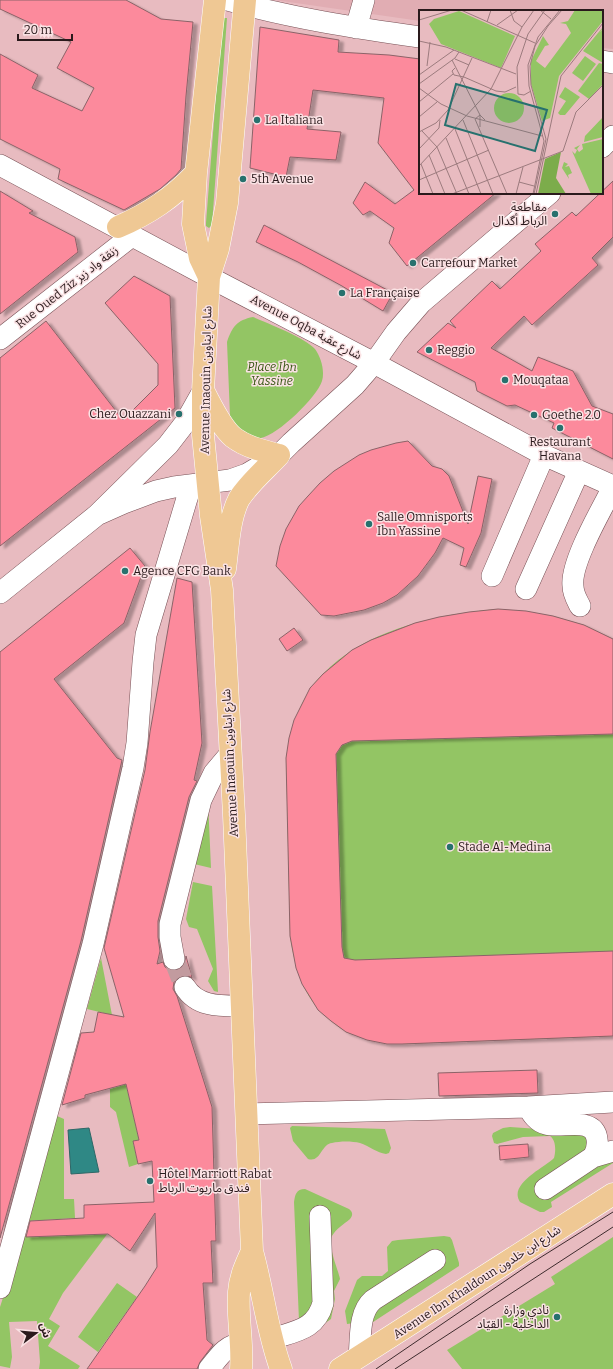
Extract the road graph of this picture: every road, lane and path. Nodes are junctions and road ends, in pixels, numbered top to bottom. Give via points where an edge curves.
1 (215, 0) edge
2 (364, 0) edge
3 (239, 2) edge
4 (356, 28) junction
5 (419, 37) edge
6 (603, 61) edge
7 (613, 63) edge
8 (613, 136) edge
9 (603, 146) edge
10 (0, 164) edge
11 (196, 173) junction
12 (549, 194) edge
13 (126, 231) junction
14 (208, 276) junction
15 (0, 339) edge
16 (374, 363) junction
17 (203, 391) junction
18 (544, 455) junction
19 (279, 456) junction
20 (579, 471) junction
21 (199, 484) junction
22 (613, 487) edge
23 (97, 515) junction
24 (492, 576) dead end
25 (526, 589) dead end
26 (222, 590) junction
27 (0, 593) edge
28 (580, 606) dead end
29 (230, 754) junction
30 (174, 959) tunnel mouth
31 (185, 987) tunnel mouth
32 (241, 1006) junction
33 (613, 1102) edge
34 (528, 1107) junction
35 (246, 1114) junction
36 (603, 1154) edge
37 (545, 1189) dead end
38 (613, 1194) edge
39 (320, 1216) dead end
40 (252, 1251) junction
41 (435, 1260) dead end
42 (0, 1288) edge
43 (272, 1339) junction
44 (242, 1344) junction
45 (359, 1357) junction
46 (209, 1369) edge
47 (241, 1369) edge
48 (281, 1369) edge
49 (340, 1369) edge

1 - 11 main road
2 - 4 street
3 - 4 street via 300,18
3 - 14 main road via 227,203 218,249
4 - 5 street
6 - 7 street
8 - 9 street
10 - 13 street, Avenue Oqba شارع عقبة
11 - 13 main road
11 - 14 main road via 193,224 200,258
12 - 16 street via 421,303
13 - 14 street, Avenue Oqba شارع عقبة
13 - 15 street, Rue Oued Ziz زنقة واد زيز
14 - 16 street, Avenue Oqba شارع عقبة
14 - 17 main road, Avenue Inaouin شارع ايناوين
16 - 18 street, Avenue Oqba شارع عقبة
16 - 19 street via 355,385
17 - 19 main road via 232,436 257,450
17 - 21 main road, Avenue Inaouin شارع ايناوين
17 - 23 street via 185,423 168,445
18 - 20 street, Avenue Oqba شارع عقبة
18 - 24 street
19 - 21 street via 247,474 230,480
19 - 26 main road via 239,499 233,514
20 - 22 street, Avenue Oqba شارع عقبة
20 - 25 street
21 - 23 street via 156,491
21 - 26 main road, Avenue Inaouin شارع ايناوين via 215,547
21 - 42 street via 146,635 135,761 93,944
22 - 28 street via 576,564 572,586
23 - 27 street
26 - 29 main road, Avenue Inaouin شارع ايناوين
29 - 30 street via 214,773 199,807 170,924
29 - 32 main road, Avenue Inaouin شارع ايناوين
31 - 32 street via 192,996 207,1004
32 - 35 main road, Avenue Inaouin شارع ايناوين
33 - 34 street
34 - 35 street
34 - 36 street via 534,1117 544,1124 583,1124 592,1129 597,1136 597,1151
35 - 40 main road, Avenue Inaouin شارع ايناوين
36 - 37 street
38 - 45 main road, Avenue Ibn Khaldoun شارع ابن خلدون
39 - 43 street via 323,1303 321,1311 309,1326
40 - 43 main road, Avenue Inaouin شارع ايناوين
40 - 44 main road, Avenue Inaouin شارع ايناوين via 241,1278 239,1292
41 - 45 street via 367,1305 362,1318
43 - 48 main road, Avenue Inaouin شارع ايناوين
44 - 46 street via 228,1348
44 - 47 main road, Avenue Inaouin شارع ايناوين
45 - 49 main road, Avenue Ibn Khaldoun شارع ابن خلدون

